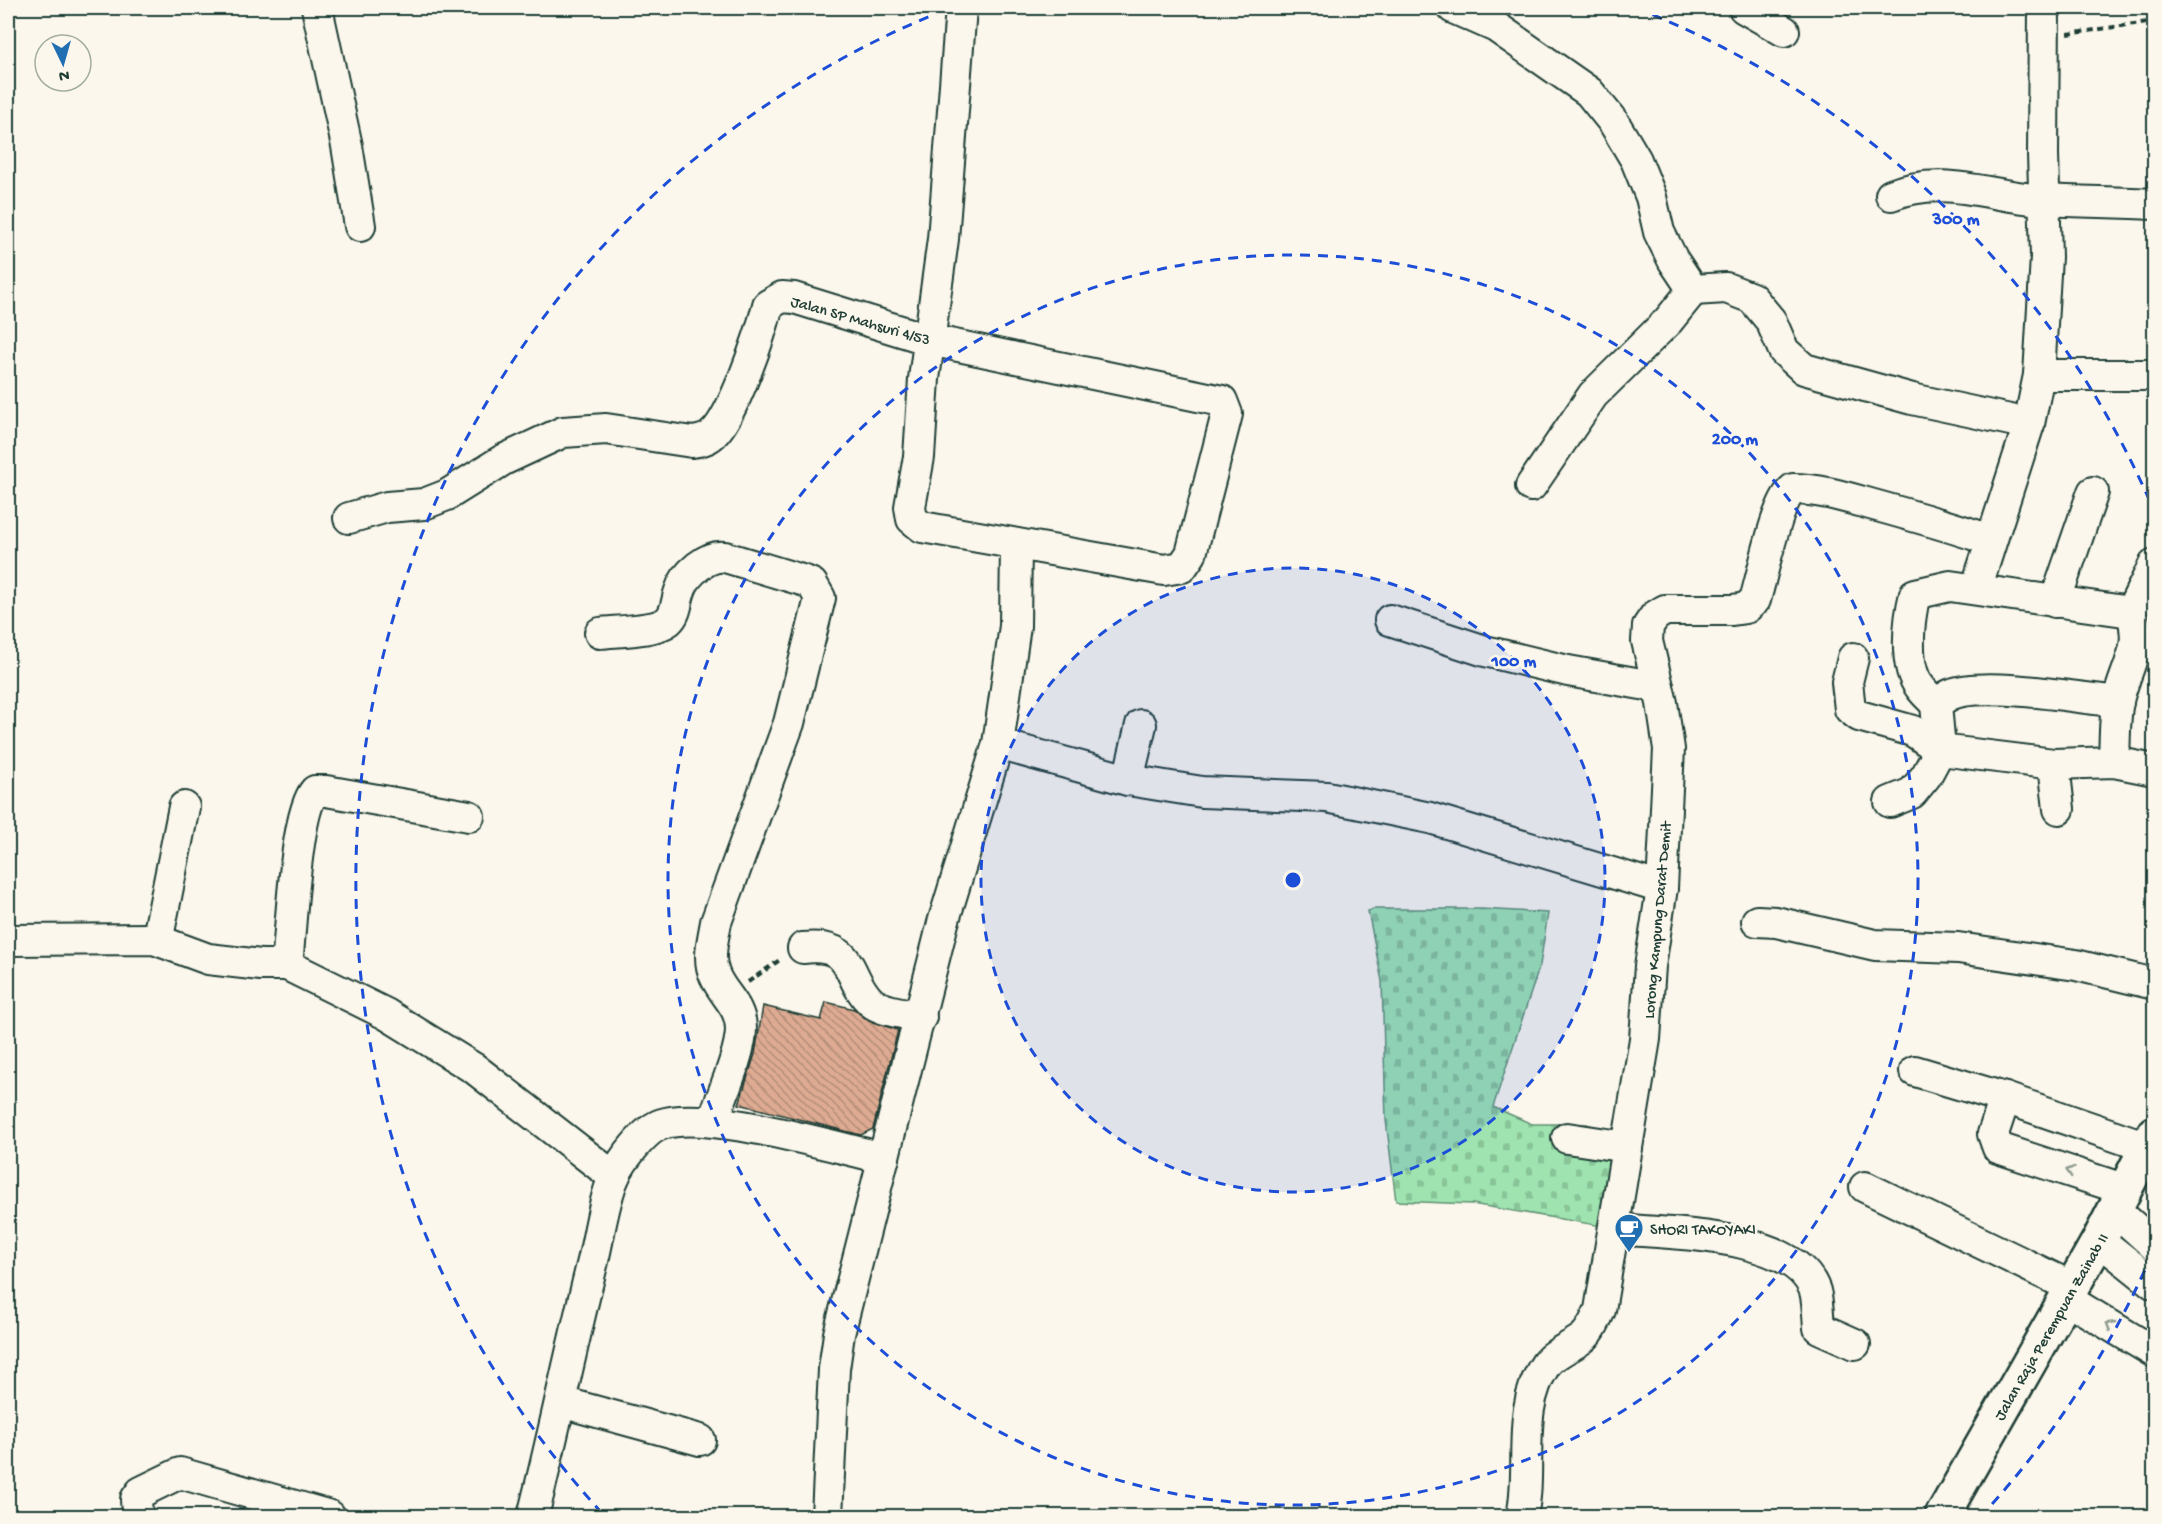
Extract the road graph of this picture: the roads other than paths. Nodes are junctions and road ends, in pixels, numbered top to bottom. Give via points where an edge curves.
1 (317, 8) edge
2 (961, 8) edge
3 (1453, 8) edge
4 (1744, 8) edge
5 (2044, 8) edge
6 (1785, 31) dead end
7 (1892, 195) dead end
8 (2045, 200) junction
9 (2154, 204) edge
10 (360, 226) dead end
11 (1693, 290) junction
12 (930, 340) junction
13 (2039, 375) junction
14 (2154, 375) edge
15 (2029, 424) junction
16 (1531, 486) dead end
17 (2093, 492) dead end
18 (349, 518) dead end
19 (1990, 540) junction
20 (1016, 544) junction
21 (2154, 565) edge
22 (1976, 589) junction
23 (2055, 602) junction
24 (2131, 612) junction
25 (1390, 620) dead end
26 (600, 633) dead end
27 (1853, 658) dead end
28 (1658, 687) junction
29 (2118, 702) junction
30 (1936, 704) junction
31 (1141, 726) dead end
32 (998, 744) junction
33 (1940, 750) junction
34 (2114, 762) junction
35 (2054, 765) junction
36 (2154, 770) edge
37 (1128, 780) junction
38 (1890, 802) dead end
39 (184, 807) dead end
40 (2059, 809) dead end
41 (469, 816) dead end
42 (1662, 888) junction
43 (1757, 921) dead end
44 (154, 939) junction
45 (8, 940) edge
46 (803, 948) road end
47 (288, 965) junction
48 (2154, 984) edge
49 (921, 1017) junction
50 (1915, 1071) dead end
51 (2005, 1098) junction
52 (713, 1121) junction
53 (1567, 1138) dead end
54 (2151, 1140) edge
55 (1627, 1147) junction
56 (884, 1158) junction
57 (614, 1177) junction
58 (1865, 1187) dead end
59 (2120, 1200) junction
60 (1615, 1229) junction
61 (2099, 1240) junction
62 (2154, 1245) edge
63 (2154, 1284) edge
64 (2068, 1293) junction
65 (1855, 1344) dead end
66 (2154, 1352) edge
67 (561, 1402) junction
68 (700, 1440) dead end
69 (267, 1508) edge
70 (137, 1516) edge
71 (330, 1516) edge
72 (533, 1516) edge
73 (827, 1516) edge
74 (1522, 1516) edge
75 (1942, 1516) edge

1 - 10 street
2 - 12 street via 943,239
3 - 11 street via 1496,27 1589,92 1636,160 1651,197 1659,232
4 - 6 street
5 - 8 street
7 - 8 street via 1913,187 1940,184
8 - 9 street
8 - 13 street
11 - 15 street via 1726,288 1752,298 1771,321 1784,351 1804,369 1912,399
11 - 16 street via 1668,321 1593,395
12 - 18 street, Jalan SP Mahsuri 4/53 via 782,297 768,305 760,340 725,418 713,435 692,442 606,429 563,432 503,460 447,495 424,504 387,507
12 - 20 street via 910,507 912,519 922,527
12 - 20 street, Jalan SP Mahsuri 4/53 via 1218,399 1225,404 1227,414 1191,554 1182,567 1164,570
13 - 14 street
13 - 15 street
15 - 19 street
17 - 23 street
19 - 22 street
19 - 28 street, Lorong Kampung Darat Demit via 1843,497 1792,489 1784,496 1779,510 1755,600 1746,608 1732,610 1665,610 1648,626 1647,641
20 - 32 street via 1015,626
21 - 24 street
22 - 23 street
22 - 30 street via 1950,586 1915,594 1908,621 1909,652 1918,685
23 - 24 street
24 - 29 street via 2137,642
25 - 28 street via 1485,651
26 - 52 street via 669,621 683,584 714,556 805,580 820,598 789,723 716,922 712,969 738,1014 739,1041
27 - 33 street via 1847,682 1850,709 1859,716 1913,731
28 - 42 street, Lorong Kampung Darat Demit via 1669,749
29 - 30 street via 2037,692 1970,690 1951,694
29 - 34 street
30 - 33 street
31 - 37 street
32 - 37 street
32 - 49 street via 943,923
33 - 35 street
33 - 38 street via 1912,793
34 - 35 street
34 - 36 street
35 - 40 street
37 - 42 street via 1202,792 1327,797 1430,818
39 - 44 street via 159,932
41 - 47 street via 315,791 309,798 300,838
42 - 55 street, Lorong Kampung Darat Demit via 1650,966 1645,1039
43 - 48 street via 1875,945 1958,948 2076,965
44 - 45 street
44 - 47 street via 208,958
46 - 49 street via 818,946 832,950 845,959 871,1002
47 - 57 street via 386,1014 475,1069
49 - 56 street
50 - 51 street
51 - 54 street
59 -> 51 street via 1998,1148 1992,1139
52 - 56 street
52 - 57 street via 659,1124 640,1139
53 - 55 street
54 - 59 main road, Jalan Raja Perempuan Zainab II
55 - 60 street, Lorong Kampung Darat Demit
56 - 73 street via 839,1334
57 - 67 street
58 - 64 street
59 - 61 main road, Jalan Raja Perempuan Zainab II
59 - 62 street
60 - 65 street via 1701,1236 1766,1249 1798,1267 1815,1291 1819,1328
60 - 74 street, Lorong Kampung Darat Demit via 1600,1310 1593,1324 1581,1340 1547,1363 1536,1383 1528,1411 1526,1499
61 - 63 street
61 - 64 main road, Jalan Raja Perempuan Zainab II
66 -> 64 street
64 - 75 main road, Jalan Raja Perempuan Zainab II
67 - 68 street
67 - 72 street
69 - 70 street via 180,1473 141,1492 136,1499
69 - 71 street

